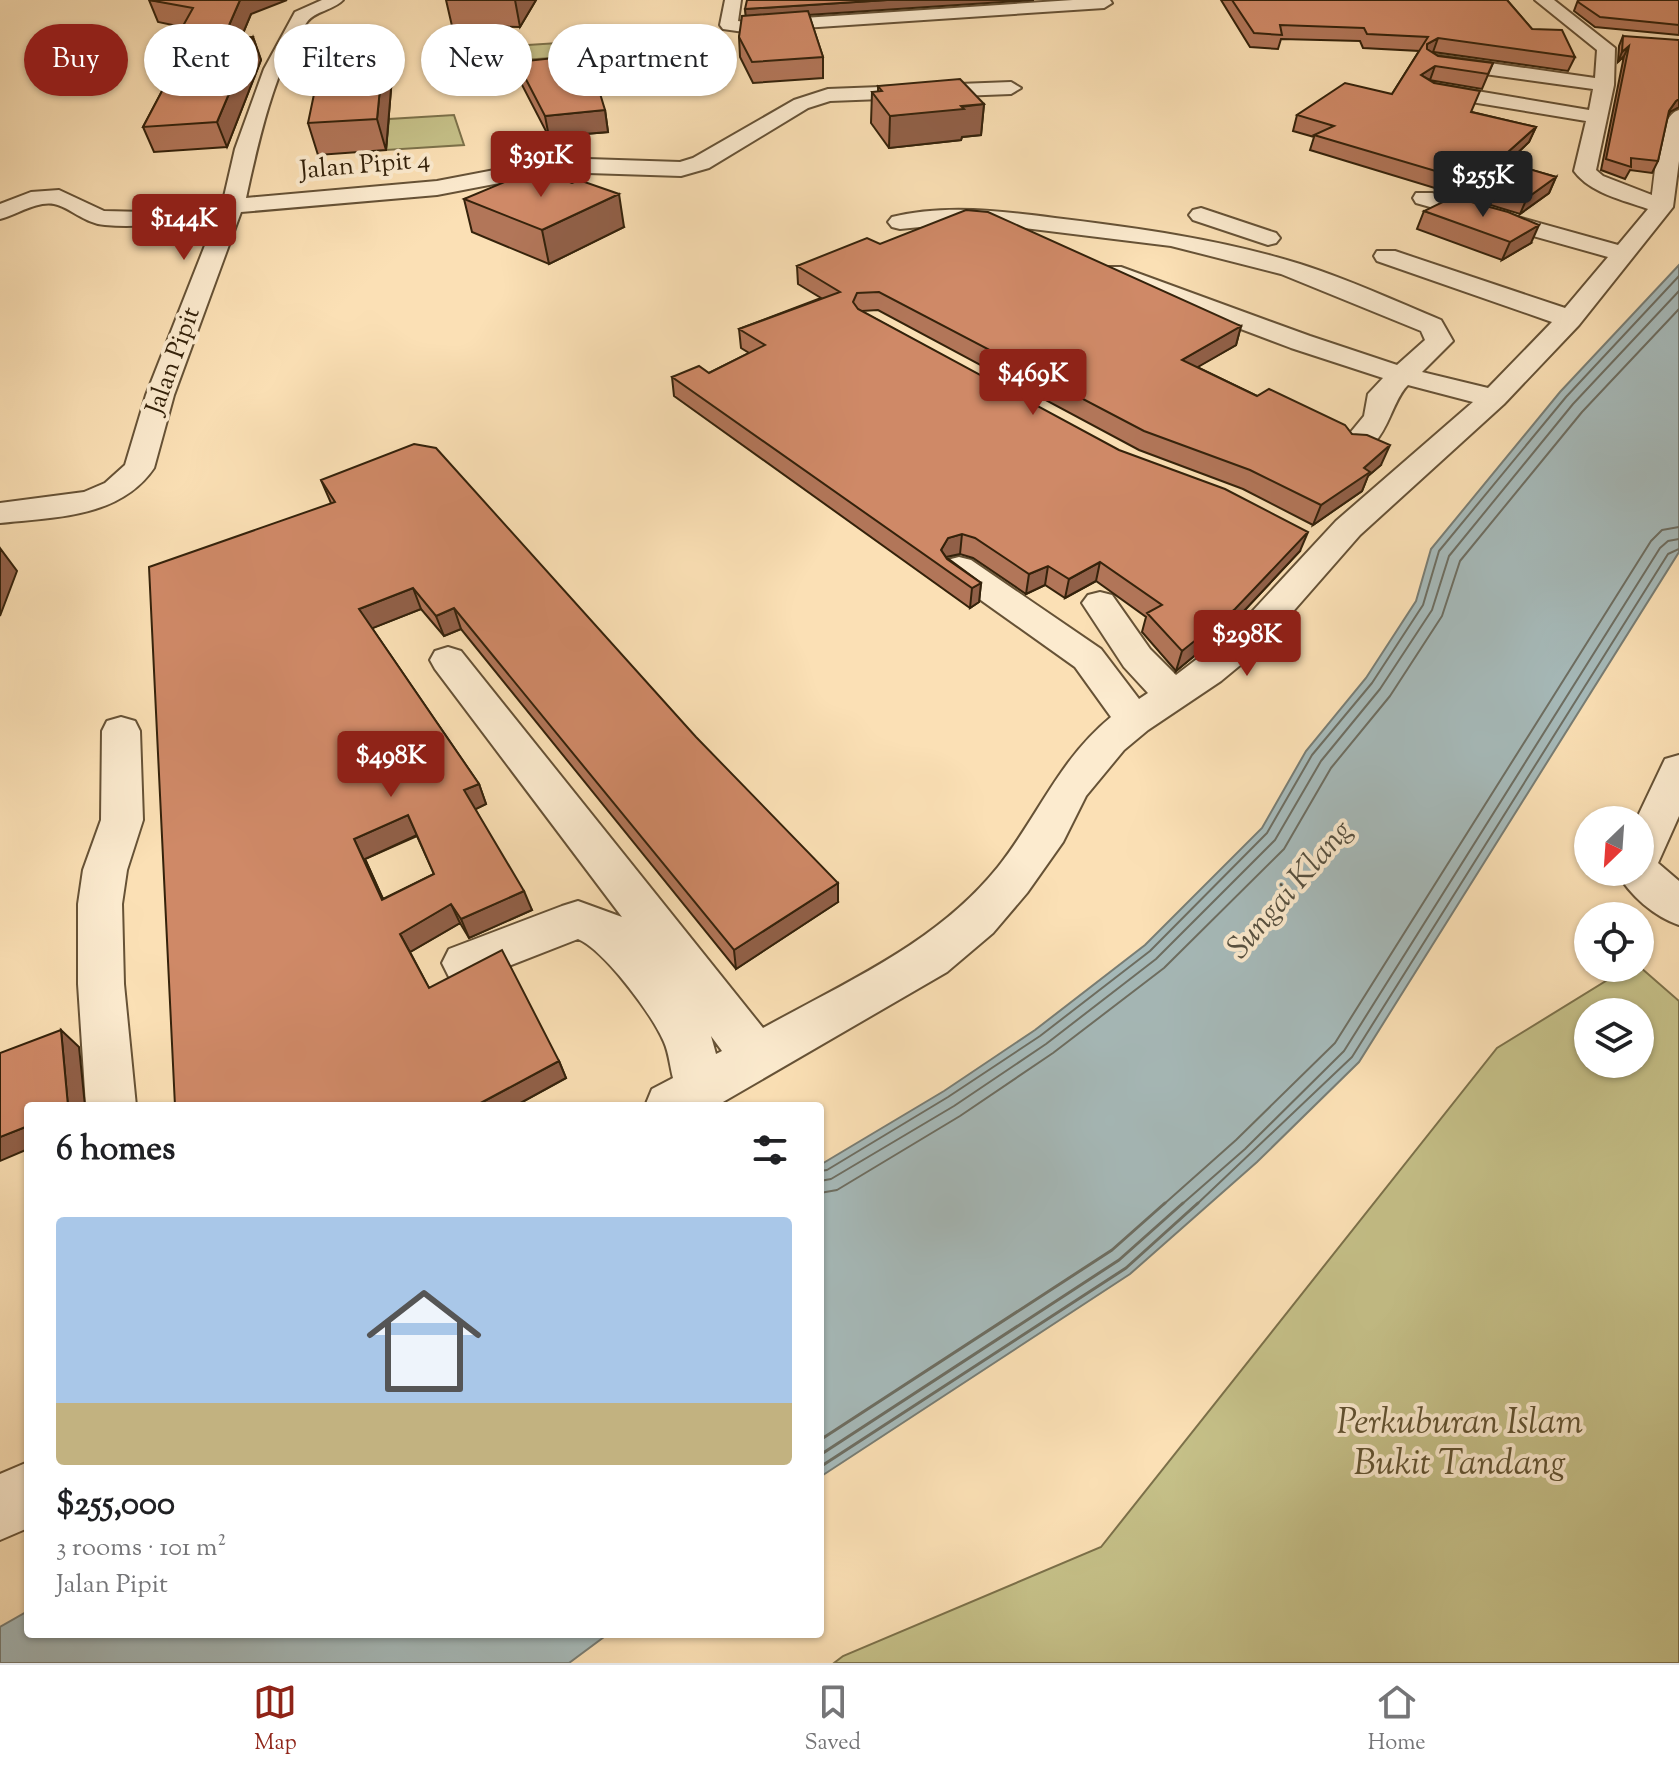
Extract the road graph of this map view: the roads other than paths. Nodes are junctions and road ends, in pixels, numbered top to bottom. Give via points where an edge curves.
1 (310, 0) edge
2 (335, 0) edge
3 (733, 0) edge
4 (827, 0) edge
5 (1543, 0) edge
6 (1572, 0) edge
7 (1103, 2) edge
8 (1014, 5) edge
9 (918, 8) edge
10 (286, 10) dead end
11 (828, 22) junction
12 (1580, 30) junction
13 (1616, 35) edge
14 (1433, 61) edge
15 (1604, 85) junction
16 (1011, 88) dead end
17 (1429, 89) edge
18 (1679, 116) edge
19 (1597, 117) junction
20 (1424, 198) dead end
21 (232, 206) junction
22 (1662, 207) junction
23 (0, 212) edge
24 (1201, 215) dead end
25 (900, 222) dead end
26 (1054, 225) junction
27 (1623, 254) junction
28 (1386, 256) dead end
29 (1280, 266) junction
30 (1329, 283) junction
31 (1570, 319) junction
32 (1264, 328) junction
33 (1404, 375) junction
34 (1494, 398) junction
35 (1356, 444) edge
36 (0, 513) edge
37 (959, 568) edge
38 (1100, 603) dead end
39 (448, 660) dead end
40 (1169, 696) junction
41 (1134, 720) junction
42 (121, 731) dead end
43 (1679, 770) edge
44 (1654, 825) edge
45 (1654, 885) edge
46 (1679, 907) edge
47 (465, 963) dead end
48 (756, 1057) junction
49 (685, 1097) edge
50 (111, 1102) edge
51 (24, 1495) edge
52 (0, 1509) edge

1 - 10 street
2 - 21 street, Jalan Pipit via 301,16 282,52 246,149
3 - 11 street via 732,26
4 - 11 street
5 - 12 street
6 - 12 street
7 - 8 street
8 - 9 street
9 - 11 street
12 - 13 street
12 - 15 street via 1606,48
14 - 15 street
15 - 19 street
16 - 21 street, Jalan Pipit 4 via 828,95 801,104 701,163 681,169 557,165 437,188
17 - 19 street
18 - 22 street
19 - 22 street via 1585,171 1595,181
20 - 27 street
21 - 23 street, Jalan Pipit 4 via 119,220 88,214 59,197 44,197
21 - 36 street, Jalan Pipit via 160,395 139,468 116,490 95,499
22 - 27 street
24 - 29 street via 1285,245 1292,255
25 - 26 street via 950,217
26 - 29 street via 1171,239
26 - 32 street via 1054,240 1080,259
27 - 31 street
28 - 31 street
29 - 30 street
30 - 32 street
30 - 33 street via 1432,326 1439,341
31 - 34 street
32 - 33 street
33 - 34 street
33 - 35 street via 1382,394 1378,417
34 - 40 street via 1314,542 1248,639
37 - 41 street via 1088,658
38 - 40 street
39 - 48 street
40 - 41 street
41 - 48 street via 1070,787 1048,830 977,920 931,958
42 - 50 street via 122,820 100,904
43 - 44 street
45 - 46 street
47 - 49 street via 578,919 607,931 687,1036
48 - 49 street
51 - 52 street

